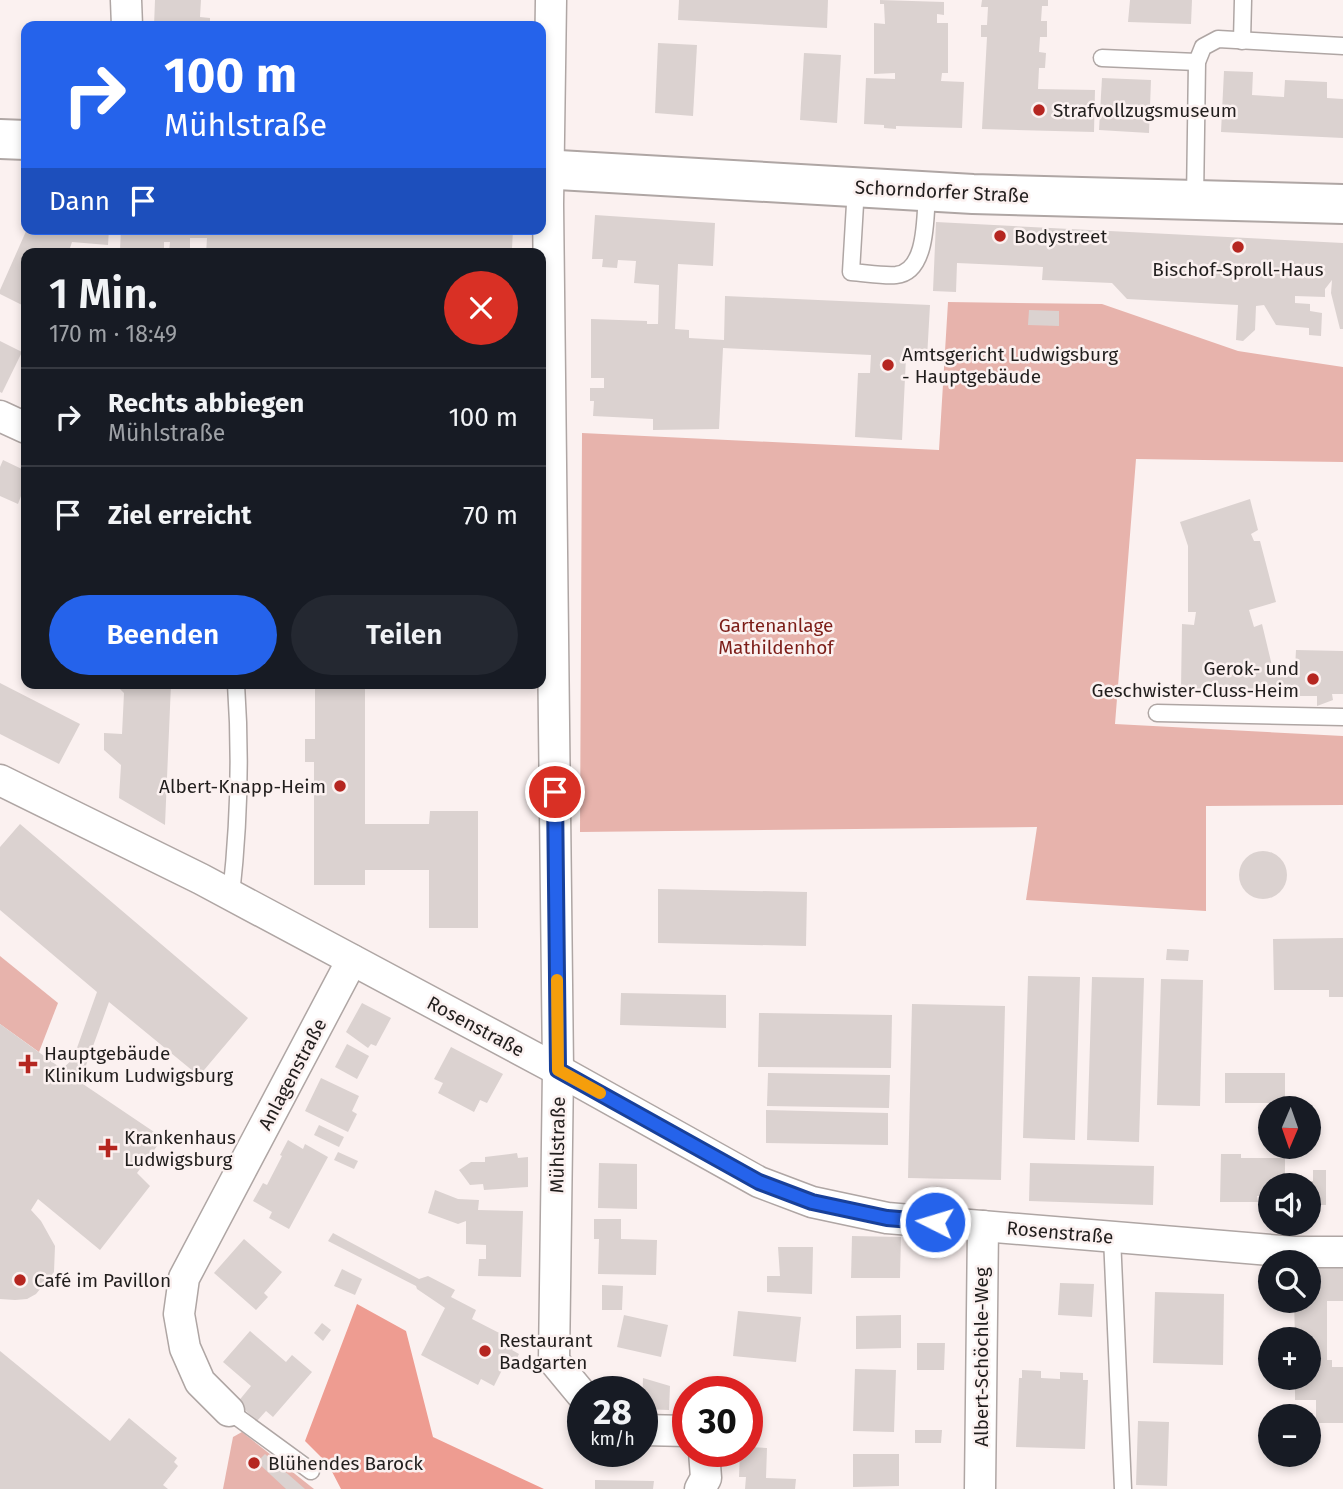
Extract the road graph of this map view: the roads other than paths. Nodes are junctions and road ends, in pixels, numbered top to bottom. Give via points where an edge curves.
1 (126, 0) edge
2 (551, 0) edge
3 (1243, 0) edge
4 (127, 21) edge
5 (1242, 41) junction
6 (1343, 46) edge
7 (1102, 58) dead end
8 (1197, 62) junction
9 (546, 121) edge
10 (0, 139) edge
11 (21, 140) edge
12 (546, 169) edge
13 (856, 187) junction
14 (927, 192) junction
15 (1195, 200) junction
16 (1343, 204) edge
17 (546, 298) edge
18 (0, 416) edge
19 (21, 426) edge
20 (236, 689) edge
21 (1157, 713) dead end
22 (1343, 717) edge
23 (0, 780) edge
24 (231, 895) junction
25 (352, 960) junction
26 (558, 1070) junction
27 (982, 1226) junction
28 (1112, 1237) junction
29 (1343, 1252) edge
30 (567, 1377) edge
31 (229, 1411) joint
32 (705, 1467) edge
33 (310, 1471) dead end
34 (700, 1489) edge
35 (980, 1489) edge
36 (1123, 1489) edge

1 - 4 street
2 - 9 street, Mühlstraße
3 - 5 lane
5 - 6 lane
5 - 8 lane via 1218,39 1203,47
7 - 8 lane
8 - 15 lane
10 - 11 main road
12 - 13 main road, Schorndorfer Straße
13 - 14 main road, Schorndorfer Straße
13 - 14 lane via 851,272 898,275 909,271 923,246
14 - 15 main road, Schorndorfer Straße
15 - 16 main road, Schorndorfer Straße
17 - 26 street, Mühlstraße
18 - 19 street
20 - 24 lane via 239,795
21 - 22 lane
23 - 24 street, Rosenstraße
24 - 25 street, Rosenstraße
25 - 26 street, Rosenstraße
25 - 31 street, Anlagenstraße via 184,1278 179,1314 184,1348 200,1382
26 - 27 street, Rosenstraße via 759,1182 812,1202 887,1218
26 - 30 street, Mühlstraße via 554,1361
27 - 28 street, Rosenstraße
27 - 35 street, Albert-Schöchle-Weg
28 - 29 street, Rosenstraße
28 - 36 lane
31 - 33 lane
32 - 34 street

